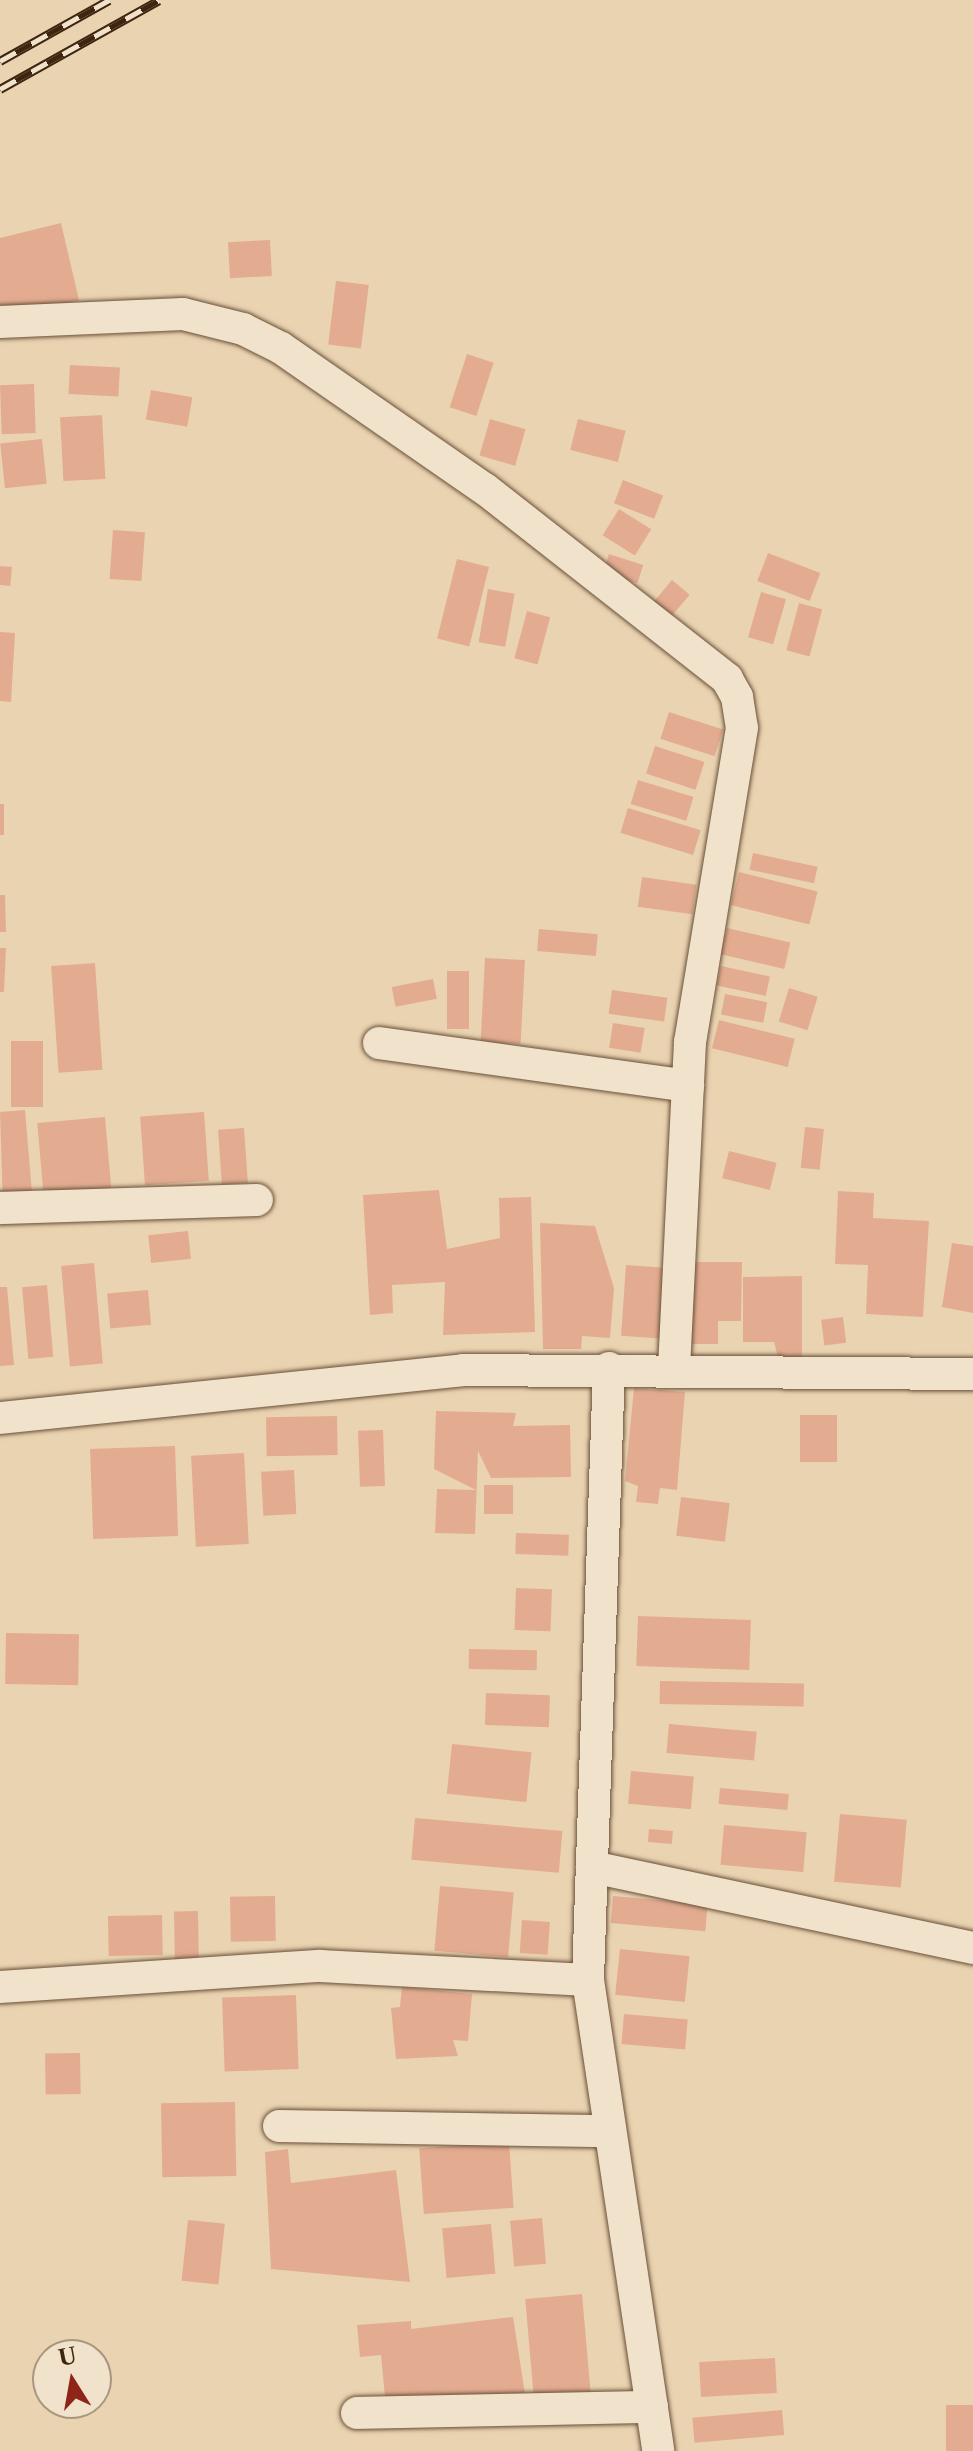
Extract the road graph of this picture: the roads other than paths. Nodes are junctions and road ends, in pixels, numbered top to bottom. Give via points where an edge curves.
1 (0, 322) edge
2 (379, 1043) dead end
3 (688, 1086) junction
4 (257, 1200) dead end
5 (0, 1208) edge
6 (609, 1368) junction
7 (674, 1370) junction
8 (973, 1374) edge
9 (0, 1418) edge
10 (592, 1867) junction
11 (973, 1948) edge
12 (588, 1980) junction
13 (0, 1987) edge
14 (279, 2126) dead end
15 (609, 2131) junction
16 (652, 2407) junction
17 (357, 2413) dead end
18 (658, 2451) edge

1 - 3 street via 183,314 243,329 281,348 485,489 727,679 737,697 742,728
2 - 3 street
3 - 7 street
4 - 5 street
6 - 7 street
6 - 9 street via 447,1371
6 - 10 street
7 - 8 street
10 - 11 street
10 - 12 street
12 - 13 street via 320,1966
12 - 15 street
14 - 15 street
15 - 16 street
16 - 17 street
16 - 18 street

